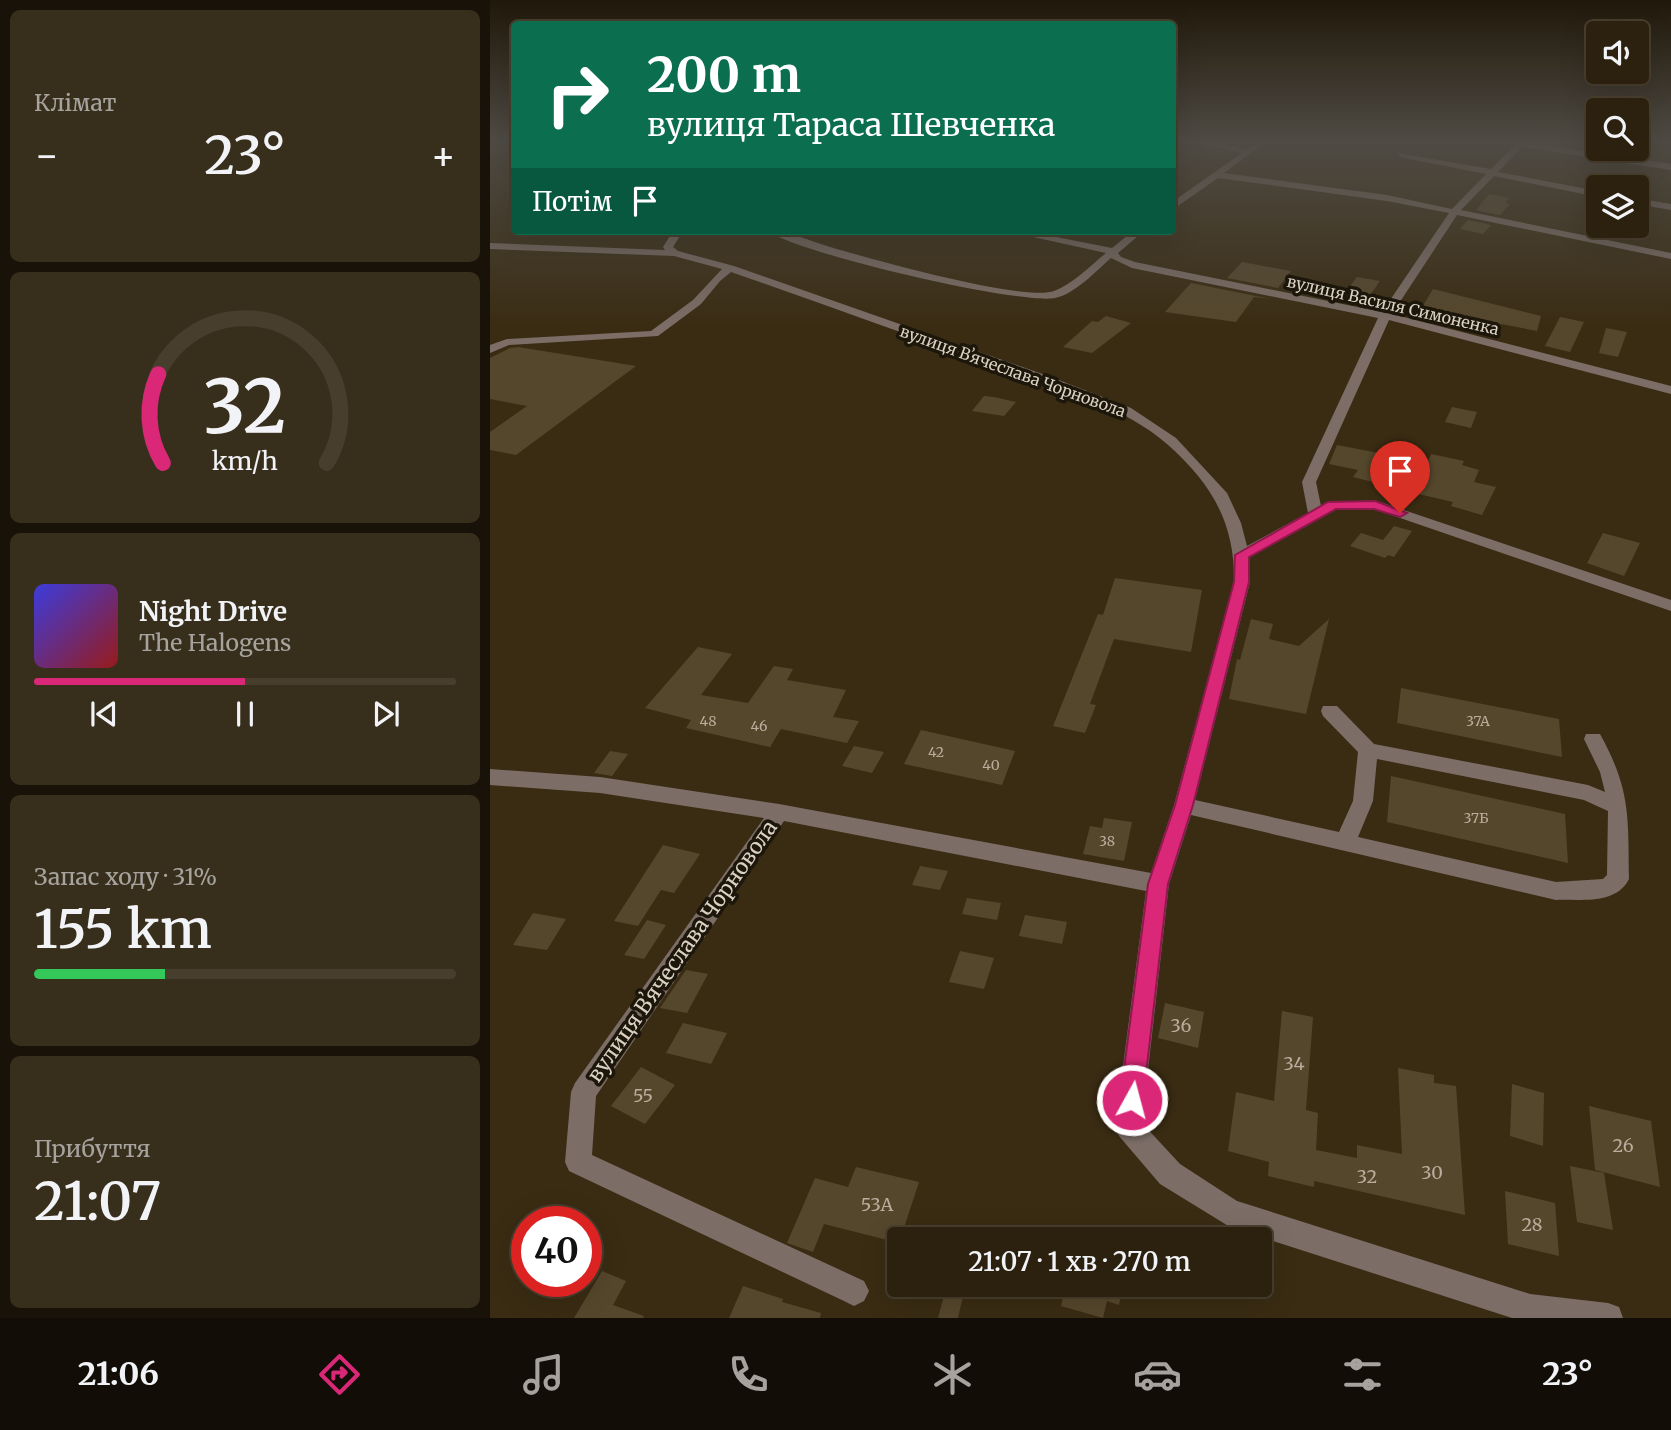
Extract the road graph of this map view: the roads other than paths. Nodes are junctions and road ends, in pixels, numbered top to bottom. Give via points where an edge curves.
1 (1415, 204) edge
2 (1462, 204) edge
3 (1651, 204) edge
4 (1671, 207) edge
5 (1455, 211) junction
6 (676, 235) edge
7 (785, 235) edge
8 (1031, 235) edge
9 (1133, 235) edge
10 (490, 246) edge
11 (1111, 251) junction
12 (674, 253) junction
13 (1671, 256) edge
14 (730, 268) junction
15 (1385, 316) junction
16 (490, 349) edge
17 (1671, 390) edge
18 (1315, 513) junction
19 (1242, 555) junction
20 (1671, 606) edge
21 (1330, 711) dead end
22 (1593, 738) dead end
23 (1368, 750) junction
24 (490, 777) edge
25 (1184, 805) junction
26 (1618, 807) junction
27 (779, 812) junction
28 (1345, 843) junction
29 (1158, 884) junction
30 (855, 1291) dead end
31 (1608, 1318) edge

1 - 5 street
2 - 5 street
3 - 4 street
5 - 13 street
5 - 15 street
6 - 12 street via 668,247
7 - 11 street via 828,251 1032,297 1062,292
8 - 11 street, вулиця Василя Симоненка
9 - 11 street
10 - 12 street, вулиця Вʼячеслава Чорновола
11 - 15 street, вулиця Василя Симоненка via 1132,265
12 - 14 street, вулиця Вʼячеслава Чорновола
14 - 16 street via 697,302 654,334 508,342
14 - 19 street, вулиця Вʼячеслава Чорновола via 1126,411 1171,441 1222,496
15 - 17 street, вулиця Василя Симоненка
15 - 18 street via 1309,482
18 - 19 street
18 - 20 street via 1333,505 1375,505
19 - 25 street, вулиця Вʼячеслава Чорновола via 1242,582
21 - 23 street
22 - 26 street via 1610,772
23 - 26 street via 1588,793
23 - 28 street via 1363,801
24 - 27 street, вулиця Вʼячеслава Чорновола via 600,785
25 - 28 street
25 - 29 street, вулиця Вʼячеслава Чорновола
26 - 28 street via 1618,879 1608,888 1556,891
27 - 29 street, вулиця Вʼячеслава Чорновола
27 - 30 street, вулиця Вʼячеслава Чорновола via 584,1092 578,1162
29 - 31 street, вулиця Вʼячеслава Чорновола via 1128,1127 1170,1174 1230,1213 1530,1309

